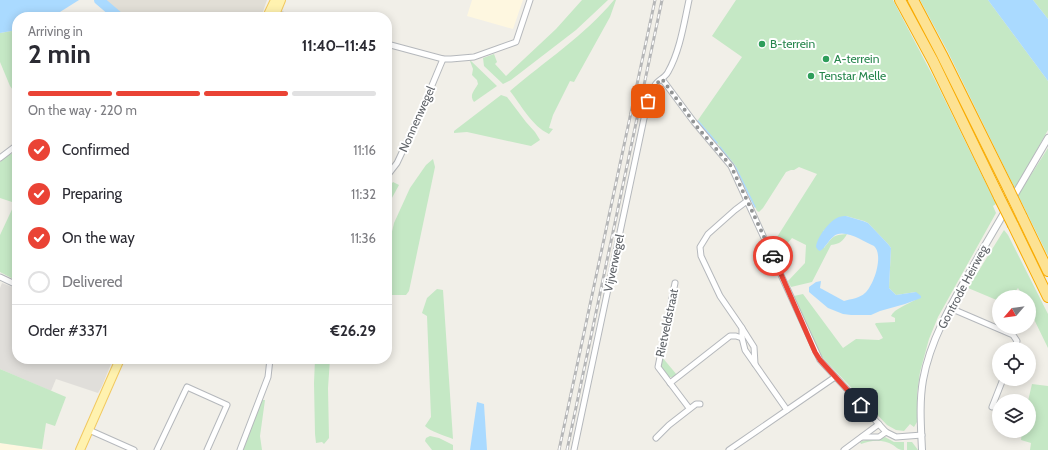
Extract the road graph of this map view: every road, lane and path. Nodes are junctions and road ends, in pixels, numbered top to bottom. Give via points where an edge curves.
1 (530, 0) edge
2 (689, 0) edge
3 (900, 0) edge
4 (913, 0) edge
5 (276, 1) edge
6 (272, 12) edge
7 (392, 45) edge
8 (443, 59) junction
9 (662, 79) junction
10 (1048, 138) edge
11 (12, 149) edge
12 (0, 158) edge
13 (392, 169) edge
14 (748, 200) junction
15 (1048, 271) edge
16 (0, 279) edge
17 (12, 283) edge
18 (675, 284) dead end
19 (1048, 297) edge
20 (950, 308) junction
21 (742, 328) junction
22 (742, 338) junction
23 (1017, 342) edge
24 (118, 364) edge
25 (269, 364) edge
26 (755, 365) junction
27 (835, 377) junction
28 (670, 383) junction
29 (700, 404) dead end
30 (689, 408) junction
31 (787, 410) junction
32 (879, 424) junction
33 (89, 430) junction
34 (886, 432) junction
35 (922, 435) junction
36 (862, 437) junction
37 (656, 438) dead end
38 (80, 450) edge
39 (134, 450) edge
40 (157, 450) edge
41 (207, 450) edge
42 (240, 450) edge
43 (574, 450) edge
44 (729, 450) edge
45 (844, 450) edge
46 (922, 450) edge

1 - 8 street via 514,44 474,57
2 - 9 street, Vijverwegel via 674,57 668,73
3 - 19 highway, bridge via 933,61
4 - 15 highway, bridge
5 - 6 main road
7 - 8 street
8 - 13 street, Nonnenwegel via 420,114
9 - 14 street via 698,128 728,162
9 - 43 street, Vijverwegel via 651,93 646,109
10 - 20 street, Gontrode Heirweg
11 - 12 street
14 - 21 street via 708,234 700,247 701,256 718,292
14 - 27 street via 815,352
16 - 17 street
18 - 28 street, Rietveldstraat via 658,367
20 - 23 street via 1013,335
20 - 35 street, Gontrode Heirweg via 927,364 922,390
21 - 22 street
21 - 26 street via 754,347
22 - 26 street via 745,350
22 - 28 street via 730,336
24 - 33 main road
25 - 42 street via 268,377
26 - 31 street
27 - 31 street
27 - 32 street
28 - 30 street, Rietveldstraat
29 - 30 street
30 - 37 street
31 - 44 street
32 - 34 street
32 - 36 street
33 - 38 main road
33 - 39 street
34 - 35 street via 899,438
34 - 36 street via 879,437
35 - 46 street, Gontrode Heirweg
36 - 45 street
40 - 41 street via 187,386 227,405

